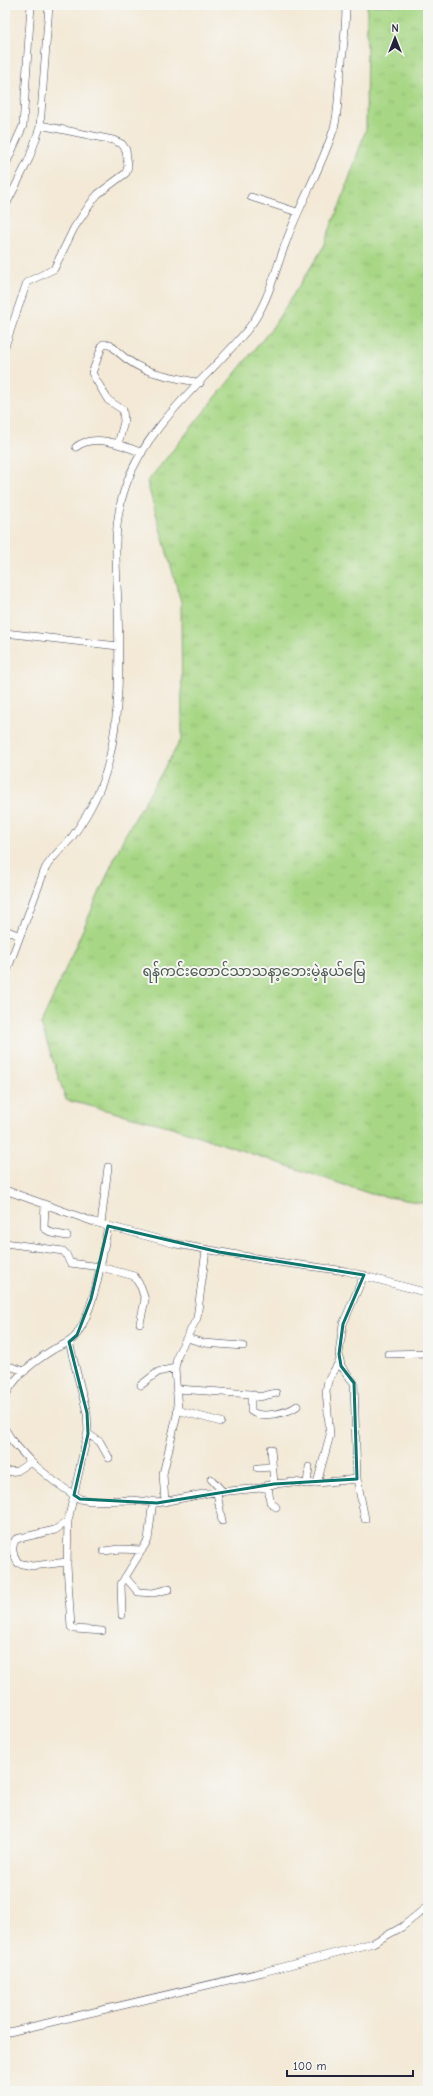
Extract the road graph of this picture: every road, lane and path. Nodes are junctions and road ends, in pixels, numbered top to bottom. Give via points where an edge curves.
1 (31, 5) edge
2 (49, 5) edge
3 (346, 5) edge
4 (40, 125) junction
5 (5, 166) edge
6 (251, 197) dead end
7 (5, 207) edge
8 (297, 212) junction
9 (5, 346) edge
10 (200, 383) junction
11 (118, 444) junction
12 (76, 447) dead end
13 (142, 453) junction
14 (5, 633) edge
15 (118, 646) junction
16 (5, 930) edge
17 (20, 936) junction
18 (5, 976) edge
19 (108, 1168) dead end
20 (5, 1190) edge
21 (45, 1205) junction
22 (105, 1225) junction
23 (67, 1236) dead end
24 (5, 1243) edge
25 (206, 1250) junction
26 (101, 1267) junction
27 (364, 1275) junction
28 (428, 1293) edge
29 (140, 1323) dead end
30 (187, 1338) junction
31 (69, 1342) junction
32 (243, 1346) dead end
33 (428, 1353) edge
34 (388, 1354) dead end
35 (339, 1362) junction
36 (5, 1365) edge
37 (175, 1368) junction
38 (25, 1372) junction
39 (141, 1385) dead end
40 (177, 1389) junction
41 (251, 1394) junction
42 (276, 1394) dead end
43 (5, 1398) edge
44 (297, 1406) dead end
45 (177, 1410) junction
46 (221, 1422) dead end
47 (5, 1429) edge
48 (88, 1434) junction
49 (271, 1449) dead end
50 (109, 1458) dead end
51 (31, 1462) junction
52 (272, 1467) junction
53 (309, 1467) dead end
54 (258, 1468) dead end
55 (5, 1472) edge
56 (211, 1479) dead end
57 (357, 1479) junction
58 (317, 1483) junction
59 (271, 1484) junction
60 (307, 1484) junction
61 (220, 1492) junction
62 (74, 1495) junction
63 (153, 1501) junction
64 (164, 1502) junction
65 (276, 1507) dead end
66 (365, 1519) dead end
67 (68, 1521) junction
68 (222, 1522) dead end
69 (142, 1550) junction
70 (104, 1551) dead end
71 (67, 1562) junction
72 (125, 1577) junction
73 (169, 1589) dead end
74 (122, 1615) dead end
75 (102, 1631) dead end
76 (428, 1906) edge
77 (5, 2033) edge

1 - 5 street via 23,126
2 - 4 street
3 - 8 street via 346,30 335,126
4 - 7 street via 29,159
4 - 9 street via 114,140 122,144 126,150 128,166 126,173 98,194 86,209 54,269 27,282
6 - 8 street
8 - 10 street via 277,270 258,314
10 - 11 street via 146,371 127,361 110,344 103,344 92,373 108,400 124,412
10 - 13 street via 178,405
11 - 12 street via 89,441
11 - 13 street
13 - 15 street via 125,486 116,531
14 - 15 street
15 - 17 street via 116,714 109,762 85,816 44,869
16 - 17 street
17 - 18 street
19 - 22 street
20 - 21 street
21 - 22 street
21 - 23 street via 44,1228 52,1233
22 - 25 street
22 - 26 street
24 - 26 street via 63,1251 70,1263
25 - 27 street
25 - 30 street via 197,1318
26 - 29 street via 137,1279 145,1304
26 - 31 street via 82,1325 77,1335
27 - 28 street
27 - 35 street via 343,1324
30 - 32 street via 204,1344
30 - 37 street via 178,1354
31 - 38 street via 42,1357
31 - 48 street via 87,1413
33 - 34 street
35 - 57 street via 354,1383
35 - 58 street via 328,1381 326,1391 330,1435
36 - 38 street
37 - 39 street via 158,1372
37 - 40 street
38 - 43 street
40 - 41 street
40 - 45 street
41 - 42 street via 259,1397
41 - 44 street via 251,1411 255,1414 272,1415 291,1411
45 - 46 street
45 - 64 street via 163,1474
47 - 51 street
48 - 50 street via 100,1442
48 - 62 street
49 - 52 street
51 - 55 street via 17,1471
51 - 62 street
52 - 54 street
52 - 59 street
53 - 60 street
56 - 61 street
57 - 58 street
57 - 66 street
58 - 60 street
59 - 60 street
59 - 61 street via 261,1488
59 - 65 street via 270,1502
61 - 64 street
61 - 68 street
62 - 63 street via 90,1501
62 - 67 street
63 - 64 street
63 - 69 street via 149,1537
67 - 71 street
67 - 71 street via 55,1530 21,1536 13,1544 12,1553 18,1563 32,1566
69 - 70 street
69 - 72 street
71 - 75 street via 71,1627
72 - 73 street via 138,1592 153,1593
72 - 74 street via 120,1587
76 - 77 street via 406,1924 373,1943 263,1972

